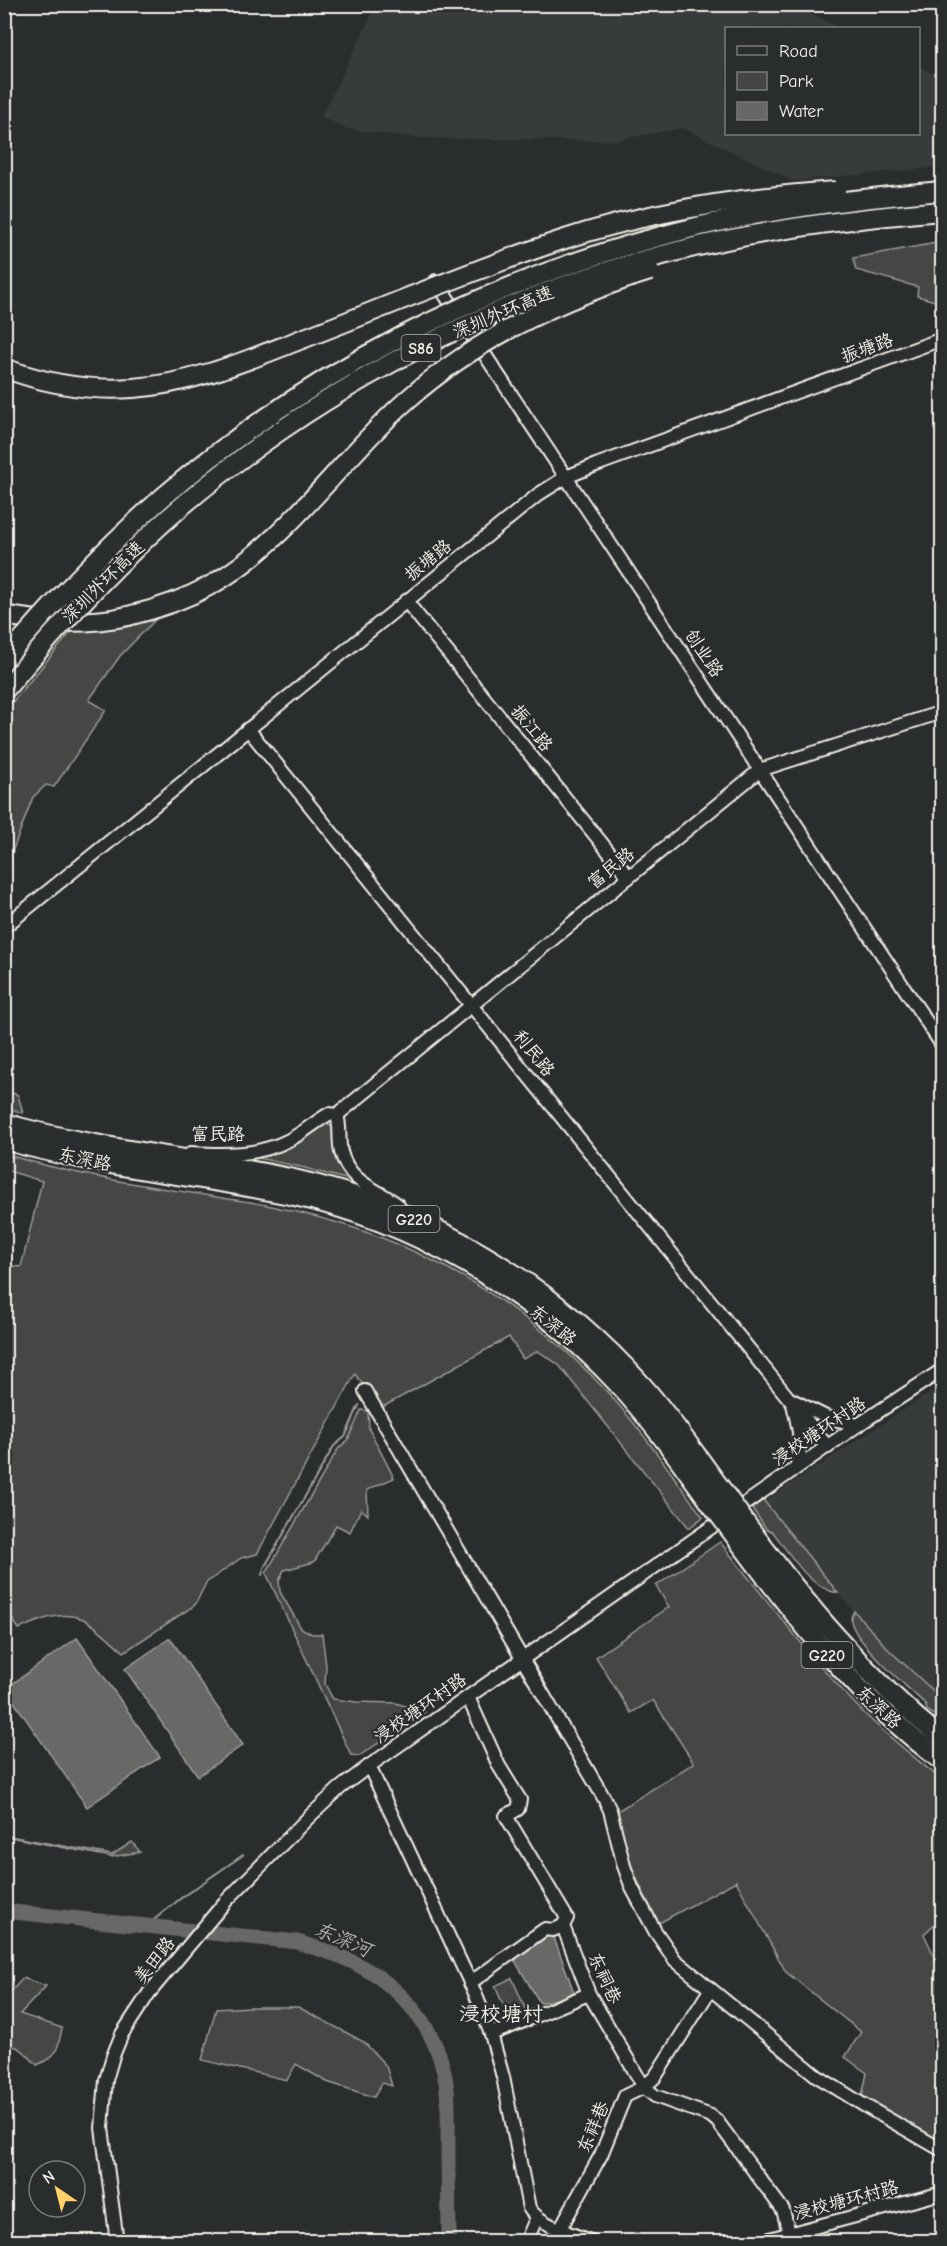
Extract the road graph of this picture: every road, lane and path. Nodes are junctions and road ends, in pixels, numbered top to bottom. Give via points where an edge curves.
1 (942, 189) edge
2 (942, 211) edge
3 (833, 222) junction
4 (436, 281) dead end
5 (942, 339) edge
6 (4, 368) edge
7 (566, 477) junction
8 (406, 602) junction
9 (4, 615) edge
10 (4, 660) edge
11 (4, 691) edge
12 (942, 712) edge
13 (248, 729) junction
14 (760, 770) junction
15 (629, 877) junction
16 (4, 927) edge
17 (472, 1005) junction
18 (942, 1045) edge
19 (337, 1115) junction
20 (4, 1123) edge
21 (4, 1140) edge
22 (161, 1156) junction
23 (406, 1215) junction
24 (942, 1370) edge
25 (365, 1392) dead end
26 (792, 1400) junction
27 (858, 1425) junction
28 (828, 1446) junction
29 (796, 1468) junction
30 (718, 1499) junction
31 (738, 1526) junction
32 (523, 1659) junction
33 (468, 1697) junction
34 (942, 1739) edge
35 (942, 1761) edge
36 (369, 1766) junction
37 (563, 1926) junction
38 (470, 1983) junction
39 (710, 1990) junction
40 (589, 1994) junction
41 (491, 2034) junction
42 (644, 2087) junction
43 (942, 2151) edge
44 (942, 2193) edge
45 (537, 2217) junction
46 (560, 2229) junction
47 (789, 2233) junction
48 (117, 2241) edge
49 (526, 2241) edge
50 (555, 2241) edge
51 (593, 2241) edge
52 (758, 2241) edge

1 - 6 highway, bridge via 906,187 753,198 620,222 545,245 262,355 177,382 134,388 89,388 45,381
1 - 10 highway, 深圳外环高速 / S86, bridge via 793,208 671,233 562,267 428,324 302,395 208,461 100,556
2 - 3 highway, 深圳外环高速 / S86, bridge
3 - 9 highway, bridge via 623,280 504,331 449,366 404,402 284,527 246,561 191,595 154,609 102,621 67,623
3 - 11 highway, 深圳外环高速 / S86, bridge via 703,245 576,282 460,329 357,384 266,441 181,507 83,600
4 - 7 street, 创业路
5 - 7 street, 振塘路
7 - 8 street, 振塘路 via 539,494
7 - 14 street, 创业路
8 - 13 street, 振塘路
8 - 15 street, 振江路
12 - 14 street, 富民路
13 - 16 street, 振塘路
13 - 17 street, 利民路
14 - 15 street, 富民路
14 - 18 street, 创业路
15 - 17 street, 富民路
17 - 19 street, 富民路
17 - 26 street, 利民路
19 - 22 street, 富民路 via 329,1114 290,1139 257,1151 180,1152
19 - 23 street via 341,1153 348,1168 365,1186 396,1204
20 - 22 highway, 东深路 / G220
21 - 30 highway, 东深路 / G220 via 108,1164 292,1196 380,1222 441,1251 517,1296 585,1351
22 - 23 highway, 东深路 / G220 via 296,1180
23 - 30 highway, 东深路 / G220 via 498,1264 579,1323 643,1387
24 - 27 street, 浸校塘环村路
25 - 32 street
26 - 27 street, 利民路 via 826,1417
26 - 28 street, 利民路
26 - 29 street, 利民路 via 801,1441
27 - 28 street, 浸校塘环村路
28 - 29 street, 浸校塘环村路
29 - 32 street, 浸校塘环村路
30 - 31 highway, 东深路 / G220, bridge
31 - 34 highway, 东深路 / G220 via 838,1641
31 - 35 highway, 东深路 / G220 via 789,1608 831,1659
32 - 33 street, 浸校塘环村路
32 - 39 street via 610,1810 632,1888 655,1931 675,1960
33 - 36 street, 浸校塘环村路
33 - 37 street, 东祠巷 via 499,1766 520,1800 518,1809 506,1816 567,1918
36 - 38 street, 浸校塘环村路
36 - 48 street, 美田路 via 318,1809 225,1902 165,1974 122,2034 106,2080 102,2128
37 - 38 street via 545,1929
37 - 40 street, 东祠巷
38 - 41 street, 浸校塘环村路
39 - 42 street, 东祥巷 via 655,2077
39 - 43 street via 817,2076
40 - 41 street
40 - 42 street, 东祠巷
41 - 45 street, 浸校塘环村路 via 528,2204
42 - 46 street, 东祥巷 via 625,2096 602,2155
42 - 47 street via 656,2096 717,2121 783,2210
44 - 47 street, 浸校塘环村路
45 - 46 street
45 - 49 street
46 - 50 street, 东祥巷
46 - 51 street
47 - 52 street, 浸校塘环村路

